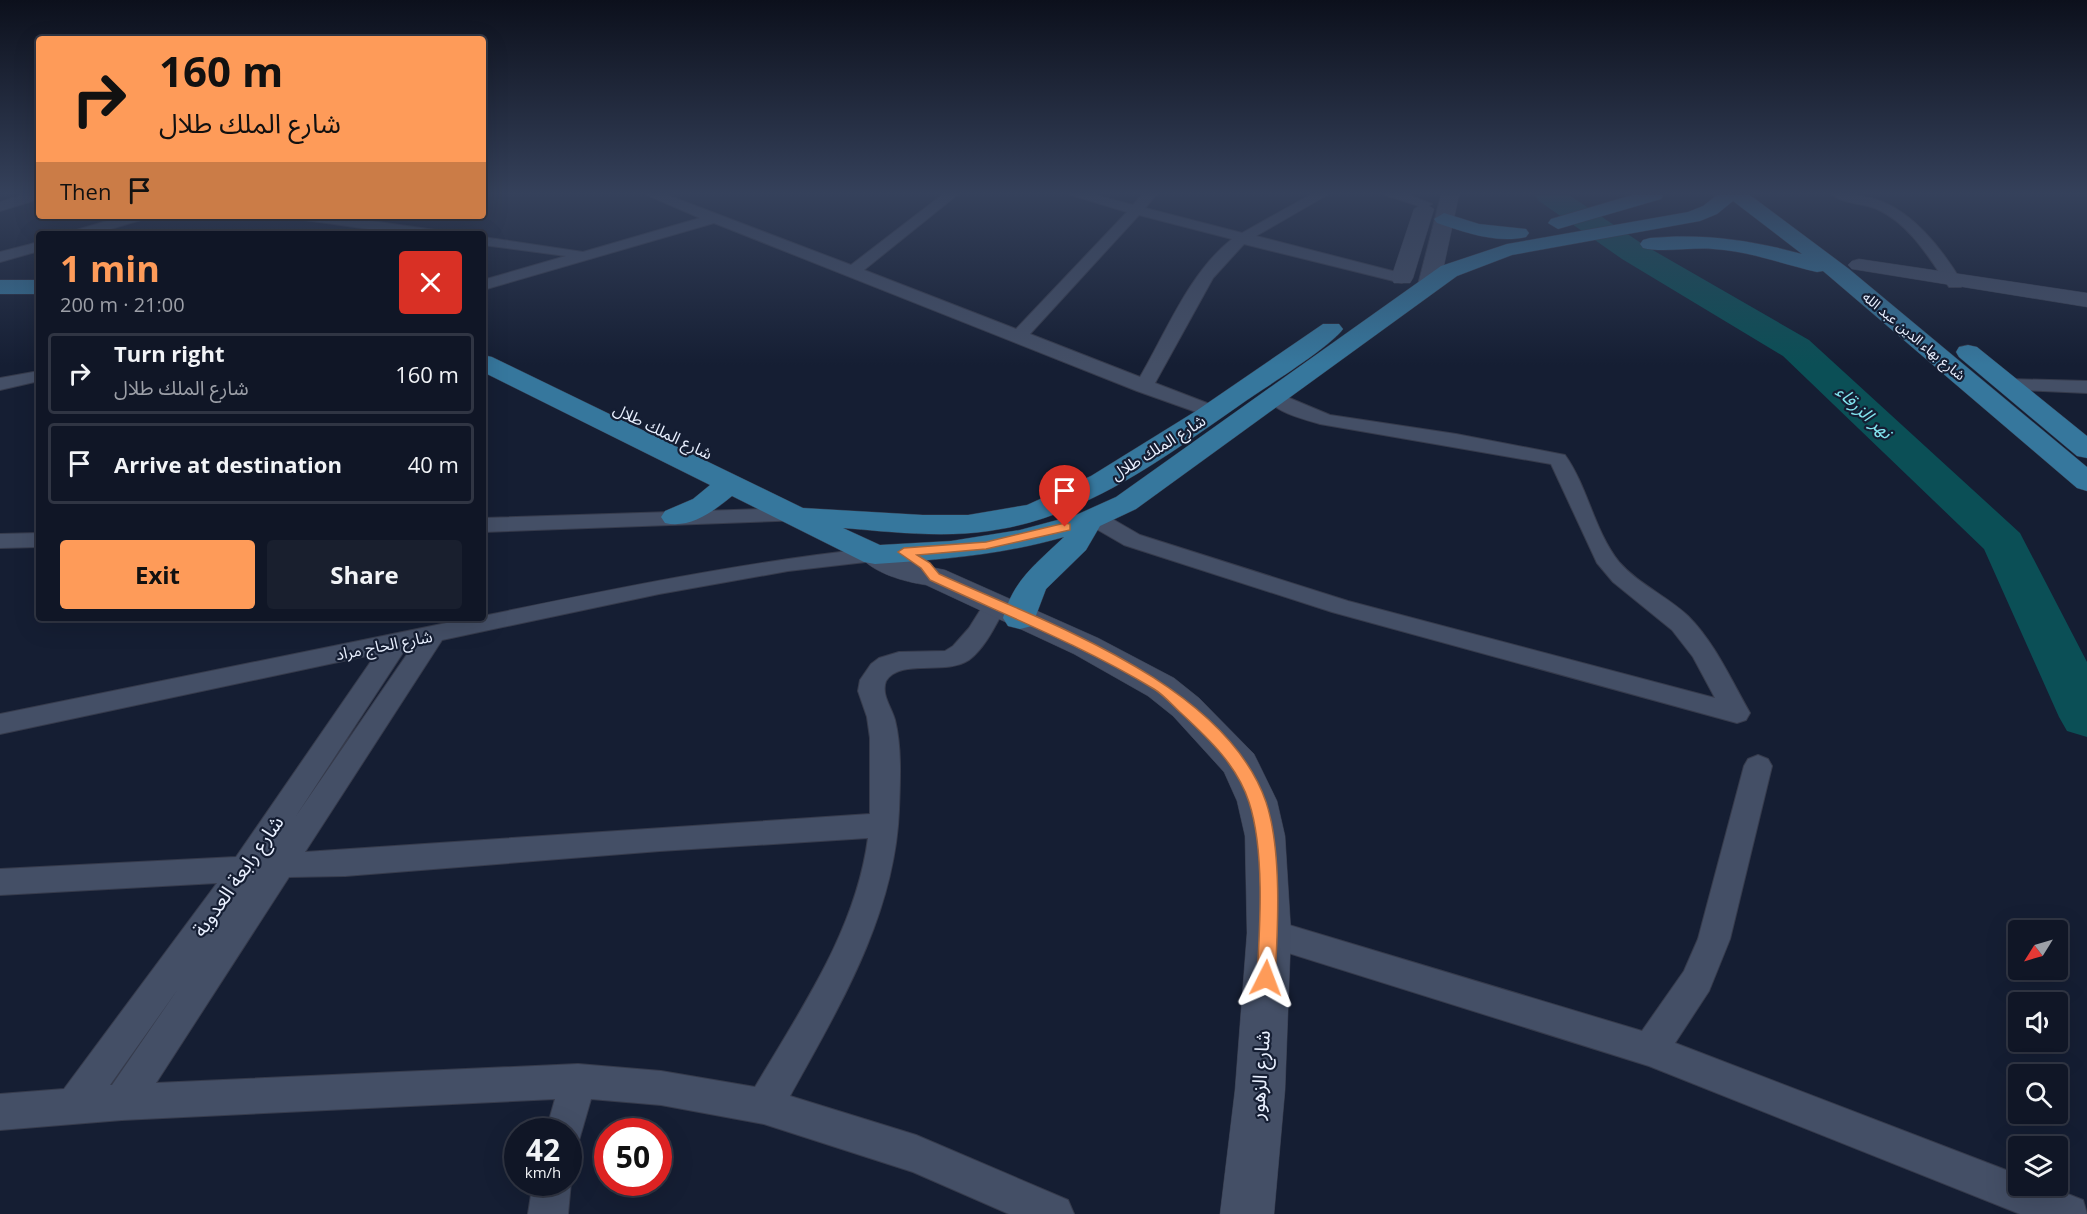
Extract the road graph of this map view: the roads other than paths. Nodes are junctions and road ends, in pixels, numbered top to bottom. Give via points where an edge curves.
1 (19, 252) edge
2 (562, 252) edge
3 (597, 252) edge
4 (801, 252) edge
5 (878, 252) edge
6 (1097, 252) edge
7 (1228, 252) edge
8 (1299, 252) edge
9 (1410, 252) edge
10 (1436, 252) edge
11 (1462, 252) edge
12 (1508, 252) edge
13 (1596, 252) edge
14 (1770, 252) edge
15 (1825, 252) edge
16 (1834, 252) edge
17 (1930, 252) edge
18 (585, 255) junction
19 (0, 257) edge
20 (1434, 261) junction
21 (1856, 270) junction
22 (853, 271) junction
23 (1402, 278) junction
24 (1954, 282) junction
25 (486, 284) edge
26 (1429, 284) junction
27 (0, 287) edge
28 (36, 287) edge
29 (0, 298) edge
30 (36, 298) edge
31 (2087, 300) edge
32 (2087, 304) edge
33 (1018, 337) junction
34 (486, 346) edge
35 (486, 363) edge
36 (36, 377) edge
37 (0, 384) edge
38 (2009, 386) junction
39 (1144, 387) junction
40 (2087, 387) edge
41 (1275, 398) junction
42 (1213, 412) junction
43 (2087, 450) edge
44 (2087, 482) edge
45 (729, 483) junction
46 (796, 515) junction
47 (676, 517) junction
48 (843, 518) junction
49 (1090, 520) junction
50 (486, 525) edge
51 (36, 540) edge
52 (0, 541) edge
53 (889, 553) junction
54 (1007, 612) junction
55 (433, 635) junction
56 (397, 643) junction
57 (0, 724) edge
58 (1758, 766) dead end
59 (883, 825) junction
60 (281, 865) junction
61 (245, 869) junction
62 (0, 882) edge
63 (1269, 933) junction
64 (1650, 1050) junction
65 (578, 1081) junction
66 (122, 1102) junction
67 (75, 1106) junction
68 (764, 1106) junction
69 (0, 1112) edge
70 (568, 1118) edge
71 (551, 1196) edge
72 (549, 1214) edge
73 (1054, 1214) edge
74 (1247, 1214) edge
75 (2069, 1214) edge

1 - 19 street
2 - 18 street
3 - 18 street
4 - 22 street
5 - 22 street
6 - 33 street
7 - 39 street via 1212,269
8 - 23 street
9 - 23 main road
10 - 20 main road
11 - 20 main road, شارع الملك طلال
12 - 26 main road, شارع الملك طلال via 1449,271
13 - 26 main road via 1516,266 1454,283
14 - 21 main road
15 - 21 main road, شارع بهاء الدين عبد الله
16 - 21 main road, شارع بهاء الدين عبد الله
17 - 24 street
18 - 25 street
20 - 23 main road, شارع الملك طلال
20 - 26 main road
21 - 24 main road
21 - 38 main road, شارع بهاء الدين عبد الله
21 - 44 main road, شارع بهاء الدين عبد الله
22 - 33 street
23 - 26 main road
23 - 42 main road, شارع الملك طلال
24 - 31 main road
24 - 32 main road
26 - 41 main road, شارع الملك طلال
27 - 28 main road
29 - 30 main road
33 - 39 street
34 - 48 main road, شارع الملك طلال
35 - 45 main road, شارع الملك طلال
36 - 37 street
38 - 40 street
38 - 43 main road, شارع بهاء الدين عبد الله
39 - 42 street
41 - 49 main road, شارع الملك طلال via 1126,503
41 - 49 street via 1314,417 1335,422 1558,459 1576,487 1605,558 1682,624 1737,713 1340,607 1144,544
42 - 48 main road, شارع الملك طلال via 1105,481 1035,514 961,524
45 - 46 main road, شارع الملك طلال
45 - 47 main road via 703,505
46 - 47 street
46 - 48 main road, شارع الملك طلال
46 - 53 main road, شارع الملك طلال
47 - 50 street
48 - 53 main road, شارع الملك طلال
49 - 53 main road, شارع الملك طلال via 1023,539
49 - 54 main road via 1079,539 1052,562
51 - 52 street
53 - 54 main road, شارع الزهور via 912,573 934,577
53 - 55 street, شارع الحاج مراد via 788,564 659,587
54 - 59 street via 966,650 944,658 897,660 873,679 871,690 882,723
54 - 63 main road, شارع الزهور via 1086,646 1161,687 1215,735 1240,764 1257,801 1265,836
55 - 56 street, شارع الحاج مراد
55 - 60 street, شارع رابعة العدوية
56 - 57 street, شارع الحاج مراد
56 - 61 street, شارع رابعة العدوية
58 - 64 street via 1714,939 1697,980
59 - 60 street via 345,864
59 - 68 street via 869,899 848,951
60 - 66 street, شارع رابعة العدوية
61 - 62 street
61 - 67 street, شارع رابعة العدوية
63 - 64 street
63 - 74 main road, شارع الزهور via 1260,1090
64 - 75 street
65 - 66 street
65 - 68 street via 661,1088
65 - 70 street
66 - 67 street
67 - 69 street
68 - 73 street via 916,1154
71 - 72 street

